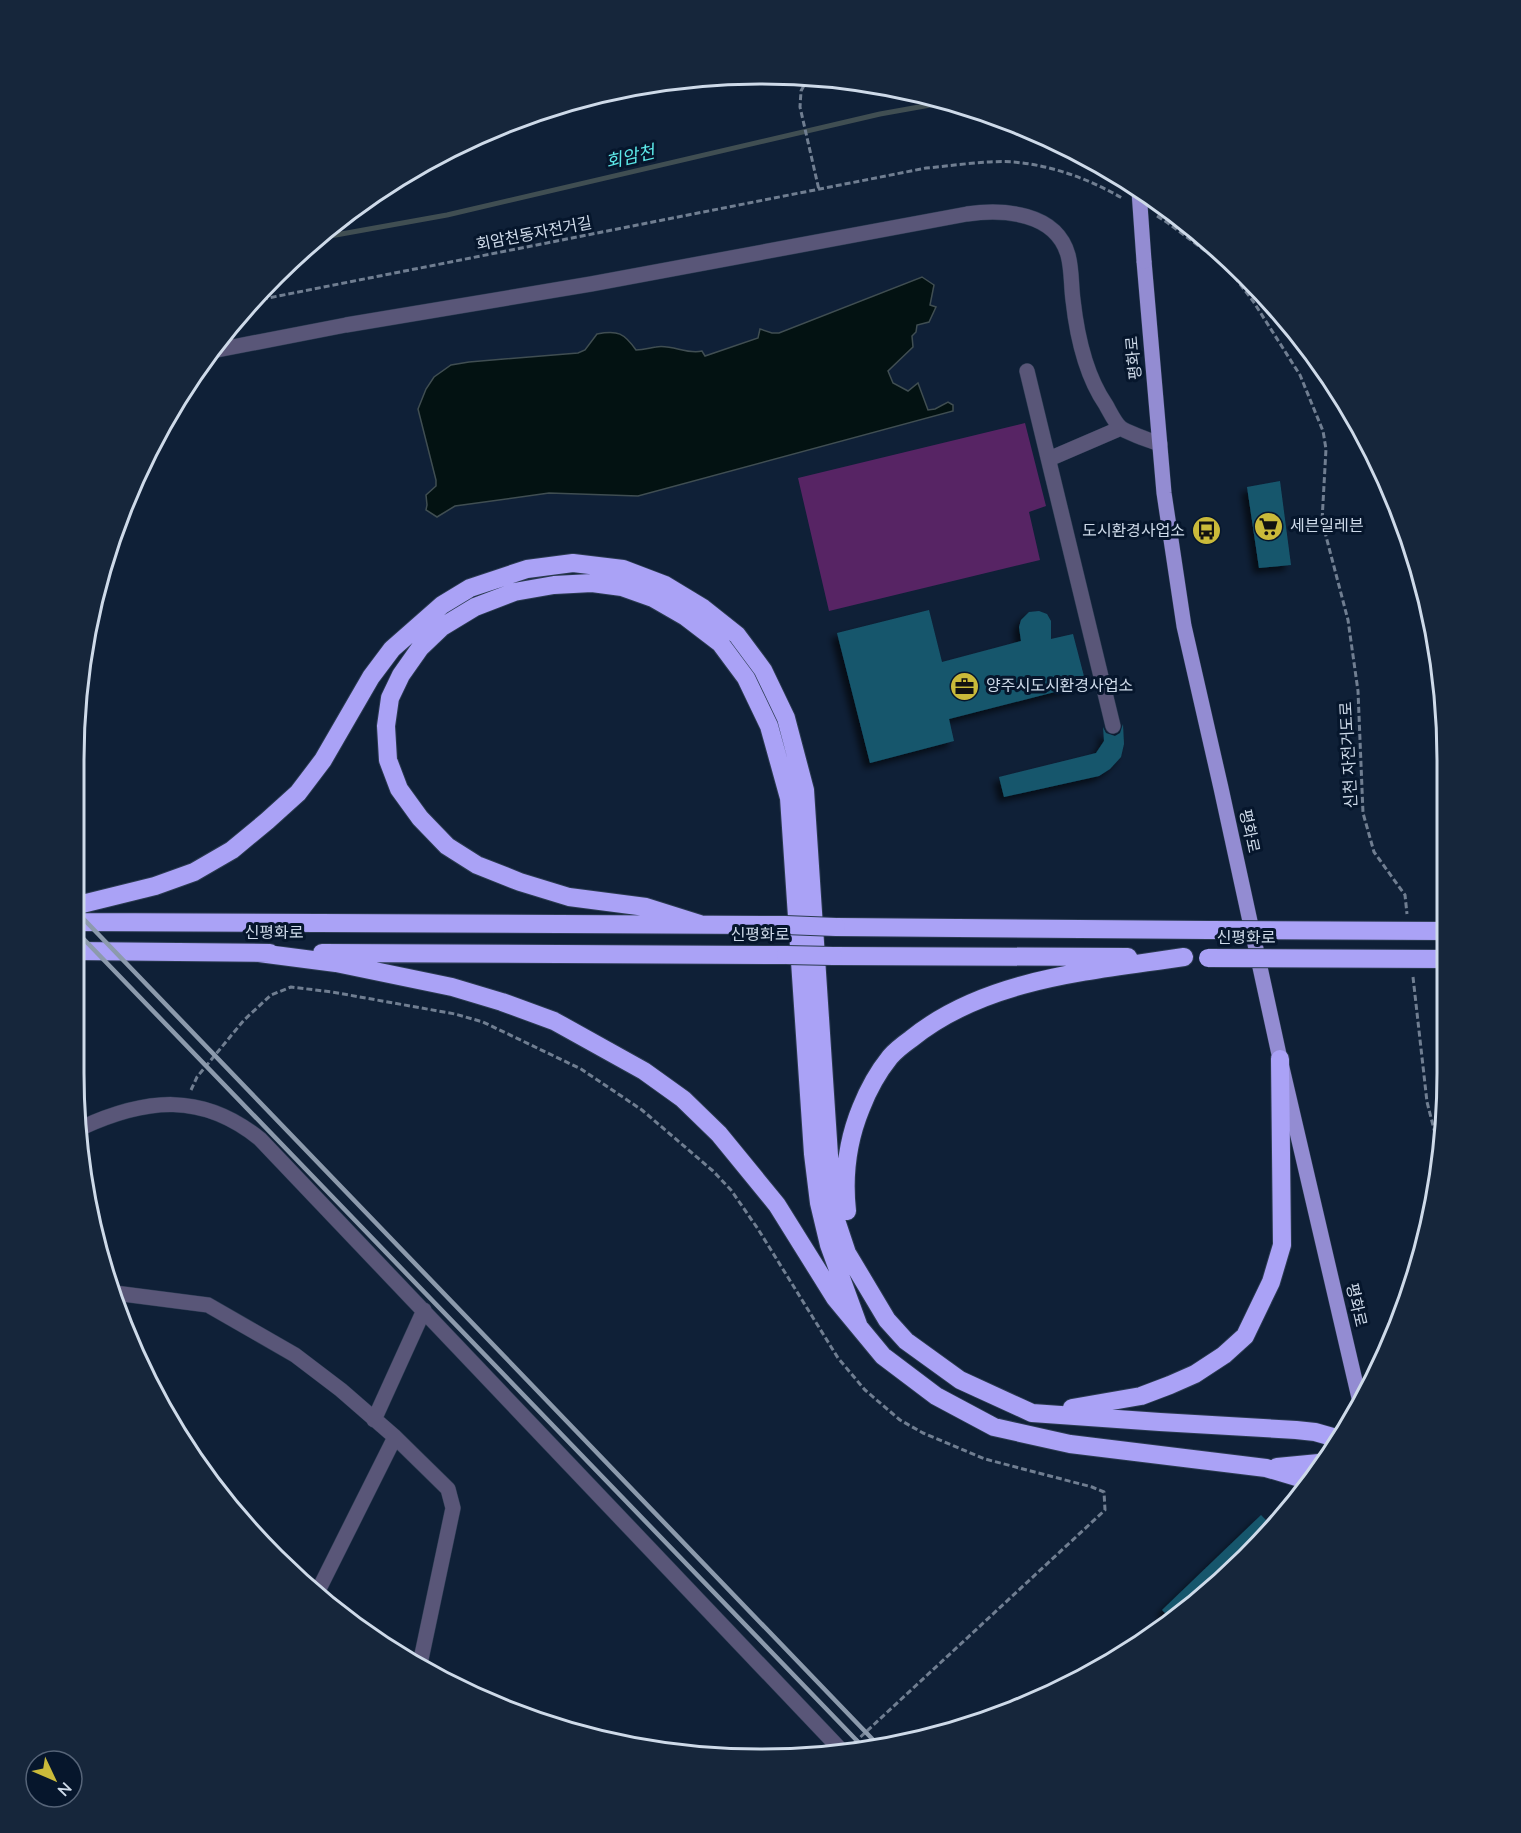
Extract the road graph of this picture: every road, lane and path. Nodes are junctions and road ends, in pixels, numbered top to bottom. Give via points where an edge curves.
1 (804, 85) edge
2 (1141, 201) edge
3 (266, 300) edge
4 (224, 349) edge
5 (1027, 371) dead end
6 (1121, 428) junction
7 (1160, 444) junction
8 (1049, 459) junction
9 (1332, 560) dead end
10 (1113, 726) dead end
11 (84, 904) edge
12 (1407, 917) dead end
13 (84, 922) edge
14 (700, 924) junction
15 (1437, 931) edge
16 (84, 951) edge
17 (259, 952) junction
18 (1184, 957) junction
19 (1437, 959) edge
20 (1413, 972) dead end
21 (1280, 1059) junction
22 (183, 1104) junction
23 (86, 1126) edge
24 (1434, 1132) edge
25 (864, 1283) junction
26 (121, 1294) edge
27 (424, 1310) junction
28 (860, 1327) junction
29 (1357, 1390) edge
30 (1032, 1413) junction
31 (375, 1420) junction
32 (394, 1437) junction
33 (1330, 1437) edge
34 (1312, 1464) edge
35 (1266, 1468) junction
36 (1301, 1478) edge
37 (320, 1586) edge
38 (421, 1658) edge
39 (854, 1742) edge
40 (836, 1745) edge

1 - 3 path, 회암천동자전거길 via 800,107 819,190
2 - 7 main road, 평화로, bridge
4 - 6 street via 987,211 1034,219 1053,230 1062,241 1071,270 1083,351 1097,392
5 - 8 street
6 - 7 street
6 - 8 street
7 - 21 main road, 평화로 via 1184,626
8 - 10 street
9 - 12 path, 신천 자전거도로 via 1348,620 1358,691 1363,813 1374,852 1405,895
11 - 25 highway via 194,872 241,843 298,793 392,649 442,605 470,588 527,569 573,563 622,569 665,585 737,634 763,670 786,718 806,790 836,1220 847,1253
13 - 14 highway, 신평화로
14 - 15 highway, 신평화로, bridge
14 - 28 highway via 646,907 569,897 520,882 477,865 447,846 420,818 399,789 388,760 386,726 390,698 401,675 420,648 442,627 475,607 514,592 592,583 622,587 653,598 686,617 720,643 746,678 769,726 789,798 819,1203 829,1245
16 - 17 highway, 신평화로
17 - 18 highway, 신평화로, bridge
17 - 28 highway via 336,963 452,987 502,1002 554,1021 644,1071 683,1099 719,1134 777,1205 836,1298
18 - 19 highway, 신평화로, bridge
18 - 25 highway via 1060,976 968,1004 928,1025 891,1055 869,1088 854,1124 845,1168 848,1221
20 - 24 path via 1426,1102
21 - 29 main road, 평화로
21 - 30 highway via 1282,1245 1271,1282 1245,1336 1195,1374 1141,1396
22 - 23 street via 136,1109
22 - 27 street via 210,1109 240,1123 260,1139
22 - 39 path via 197,1077 244,1020 271,995 291,987 483,1022 580,1069 642,1110 713,1171 758,1229 838,1358 865,1390 900,1420 985,1459 1104,1492 1105,1510
25 - 30 highway via 887,1320 913,1346 960,1380
26 - 31 street via 208,1305 295,1355
27 - 31 street
27 - 40 street
28 - 35 highway via 883,1356 908,1376 994,1427 1070,1444
30 - 33 highway via 1246,1426
31 - 32 street
32 - 37 street
32 - 38 street via 448,1489 453,1508
34 - 35 highway
35 - 36 highway

